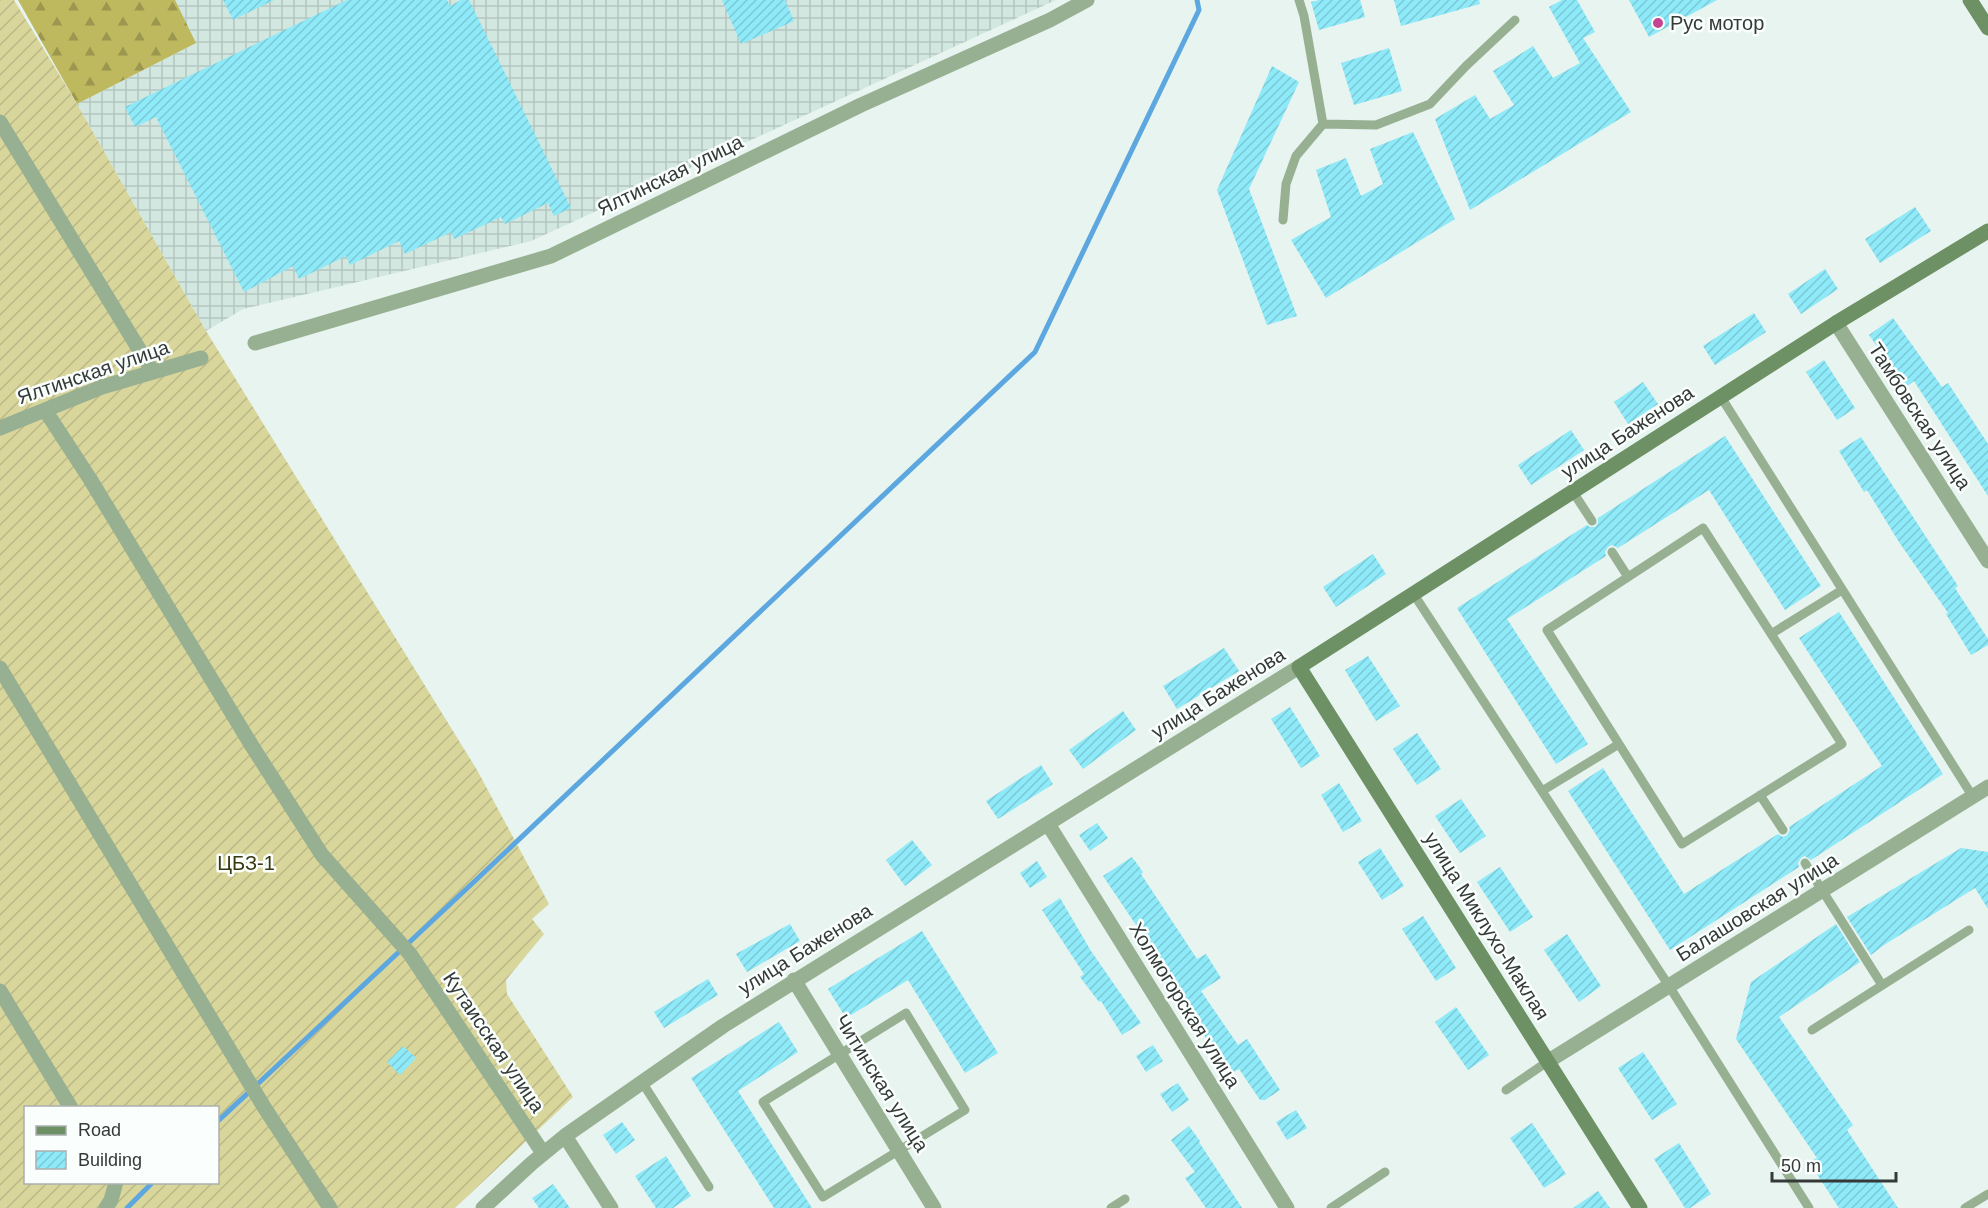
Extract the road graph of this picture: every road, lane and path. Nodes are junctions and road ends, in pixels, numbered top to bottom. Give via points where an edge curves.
1 (1087, 0) edge
2 (1299, 0) edge
3 (1970, 0) edge
4 (1515, 20) dead end
5 (1988, 28) edge
6 (0, 122) edge
7 (1323, 124) junction
8 (1283, 220) dead end
9 (1988, 231) edge
10 (1836, 323) junction
11 (255, 343) dead end
12 (201, 358) dead end
13 (153, 372) junction
14 (1721, 397) junction
15 (45, 410) junction
16 (0, 428) edge
17 (1573, 492) junction
18 (1592, 521) dead end
19 (1612, 552) dead end
20 (1988, 561) edge
21 (1628, 577) junction
22 (1842, 590) junction
23 (1413, 593) junction
24 (1771, 634) junction
25 (1299, 667) junction
26 (0, 668) edge
27 (1619, 744) junction
28 (1542, 791) junction
29 (1983, 792) edge
30 (1760, 795) junction
31 (1048, 824) junction
32 (1784, 830) dead end
33 (1805, 863) dead end
34 (1822, 891) junction
35 (1969, 930) dead end
36 (794, 980) junction
37 (1882, 985) junction
38 (1669, 986) junction
39 (0, 991) edge
40 (1812, 1030) dead end
41 (839, 1054) junction
42 (1548, 1062) junction
43 (642, 1082) junction
44 (1506, 1090) dead end
45 (69, 1106) edge
46 (565, 1137) junction
47 (898, 1150) junction
48 (543, 1153) junction
49 (1385, 1172) dead end
50 (115, 1184) edge
51 (709, 1187) dead end
52 (1988, 1194) edge
53 (1125, 1199) dead end
54 (106, 1208) edge
55 (330, 1208) edge
56 (483, 1208) edge
57 (611, 1208) edge
58 (934, 1208) edge
59 (1111, 1208) edge
60 (1287, 1208) edge
61 (1332, 1208) edge
62 (1640, 1208) edge
63 (1809, 1208) edge
64 (1965, 1208) edge

1 - 11 street, Ялтинская улица via 550,256
2 - 7 lane
3 - 5 street
4 - 7 lane via 1430,104 1376,125
6 - 13 street
7 - 8 lane via 1296,156 1286,184
9 - 10 street, улица Баженова
10 - 14 street, улица Баженова
10 - 20 street, Тамбовская улица
12 - 13 street, Ялтинская улица
13 - 15 street, Ялтинская улица
14 - 17 street, улица Баженова
14 - 22 lane
15 - 16 street, Ялтинская улица
15 - 48 street, Кутаисская улица via 322,855 410,954
17 - 18 lane
17 - 23 street, улица Баженова
19 - 21 lane
21 - 24 lane via 1703,528
21 - 27 lane via 1547,630
22 - 24 lane
22 - 29 lane
23 - 25 street, улица Баженова
23 - 28 lane
24 - 30 lane via 1842,744
25 - 31 street, улица Баженова
25 - 42 street, улица Миклухо-Маклая
26 - 55 street via 264,1107
27 - 28 lane
27 - 30 lane via 1682,844
28 - 38 lane
29 - 34 street, Балашовская улица
30 - 32 lane
31 - 36 street, улица Баженова
31 - 60 street, Холмогорская улица
33 - 34 lane
34 - 37 lane
34 - 38 street, Балашовская улица
35 - 37 lane
36 - 41 street, Читинская улица
36 - 43 street, улица Баженова
37 - 40 lane
38 - 42 street, Балашовская улица
38 - 63 lane
39 - 45 street
41 - 47 street, Читинская улица
41 - 47 lane via 906,1013 965,1110
41 - 47 lane via 763,1102 823,1197
42 - 44 lane
42 - 62 street, улица Миклухо-Маклая
43 - 46 street, улица Баженова
43 - 51 lane
46 - 48 street, улица Баженова
46 - 57 street
47 - 58 street, Читинская улица
48 - 56 street, улица Баженова
49 - 61 lane
50 - 54 street
52 - 64 lane
53 - 59 lane

